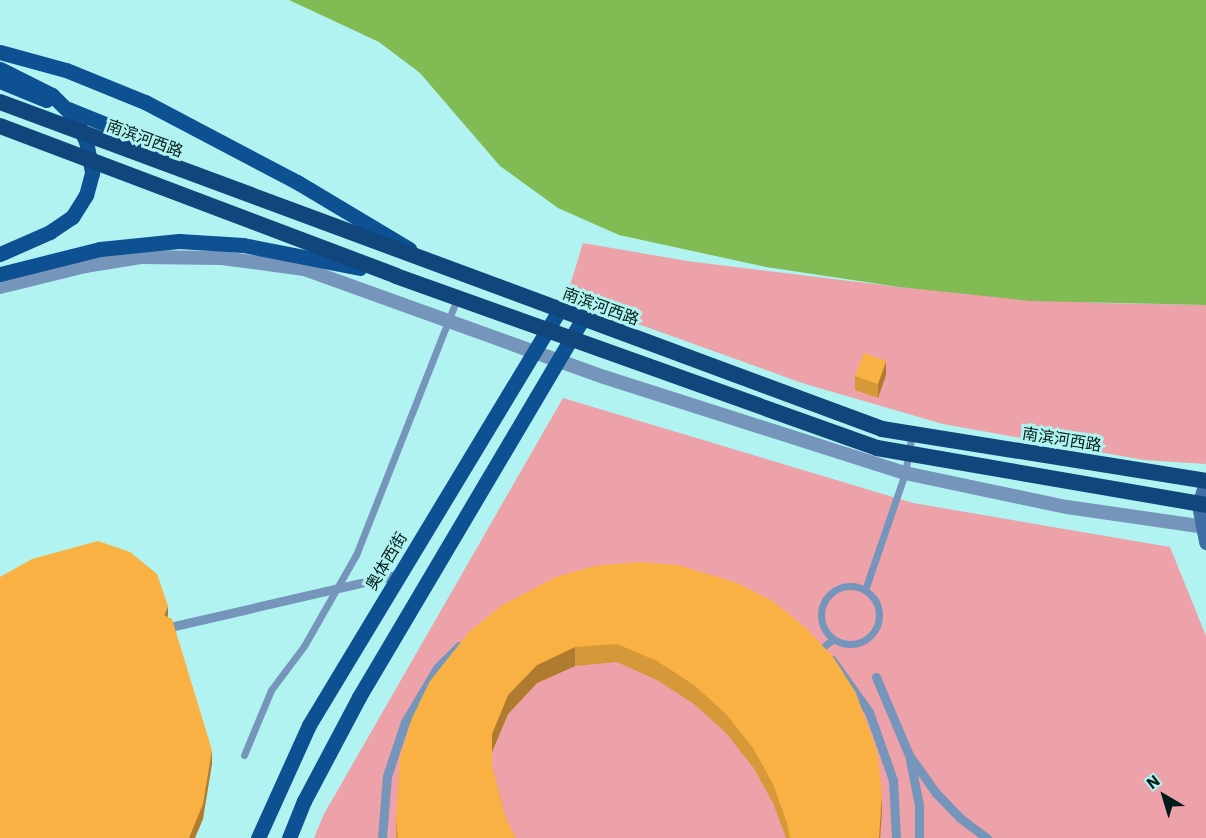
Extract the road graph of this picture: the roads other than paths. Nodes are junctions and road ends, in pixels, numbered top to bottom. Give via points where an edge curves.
1 (0, 52) edge
2 (0, 69) edge
3 (0, 81) edge
4 (0, 102) edge
5 (0, 126) edge
6 (181, 170) junction
7 (0, 254) edge
8 (435, 264) junction
9 (0, 274) edge
10 (396, 276) junction
11 (0, 287) edge
12 (458, 298) junction
13 (560, 309) junction
14 (583, 318) junction
15 (449, 320) junction
16 (547, 329) junction
17 (572, 338) junction
18 (533, 351) junction
19 (558, 360) junction
20 (912, 434) junction
21 (909, 453) junction
22 (905, 473) junction
23 (1206, 482) edge
24 (1203, 505) edge
25 (1203, 527) edge
26 (1206, 543) edge
27 (399, 574) junction
28 (337, 588) junction
29 (865, 590) junction
30 (170, 627) edge
31 (466, 639) edge
32 (833, 639) junction
33 (814, 641) edge
34 (822, 648) junction
35 (876, 677) dead end
36 (244, 755) dead end
37 (909, 755) junction
38 (258, 838) edge
39 (289, 838) edge
40 (382, 838) edge
41 (896, 838) edge
42 (919, 838) edge
43 (987, 838) edge

1 - 8 main road via 66,70 145,102 297,183
2 - 7 main road via 52,94 76,119 86,141 92,173 86,195 72,217 50,232
3 - 6 main road via 105,124
4 - 6 highway, 南滨河西路
5 - 10 highway
6 - 8 highway, 南滨河西路
8 - 13 highway, 南滨河西路
9 - 10 main road via 100,249 179,241 243,245
10 - 12 highway
11 - 15 street via 75,268 142,257 222,258 304,269
12 - 15 lane
12 - 16 highway
13 - 14 highway, 南滨河西路
13 - 16 main road, 奥体西街
14 - 17 main road
14 - 20 highway, 南滨河西路 via 882,429
15 - 18 street
15 - 28 lane via 356,555
16 - 17 highway
16 - 18 main road, 奥体西街
17 - 19 main road
17 - 21 highway via 877,448
18 - 19 street
18 - 27 main road, 奥体西街
19 - 22 street
19 - 39 main road via 359,697 304,801
20 - 21 lane
20 - 23 highway, 南滨河西路
21 - 22 lane
21 - 24 highway
22 - 25 street via 1067,507
22 - 29 lane
23 - 24 main road
24 - 25 main road
25 - 26 main road
27 - 28 street
27 - 38 main road, 奥体西街 via 309,725
28 - 30 street
28 - 36 lane via 304,646 272,690
29 - 32 lane via 836,590 823,604 822,623
29 - 32 lane via 877,604 875,631 860,643
31 - 40 street via 437,668 405,722 387,776
32 - 34 lane
33 - 34 street
34 - 41 street via 869,712 893,780
35 - 37 street
37 - 42 street via 919,806
37 - 43 street via 936,793

